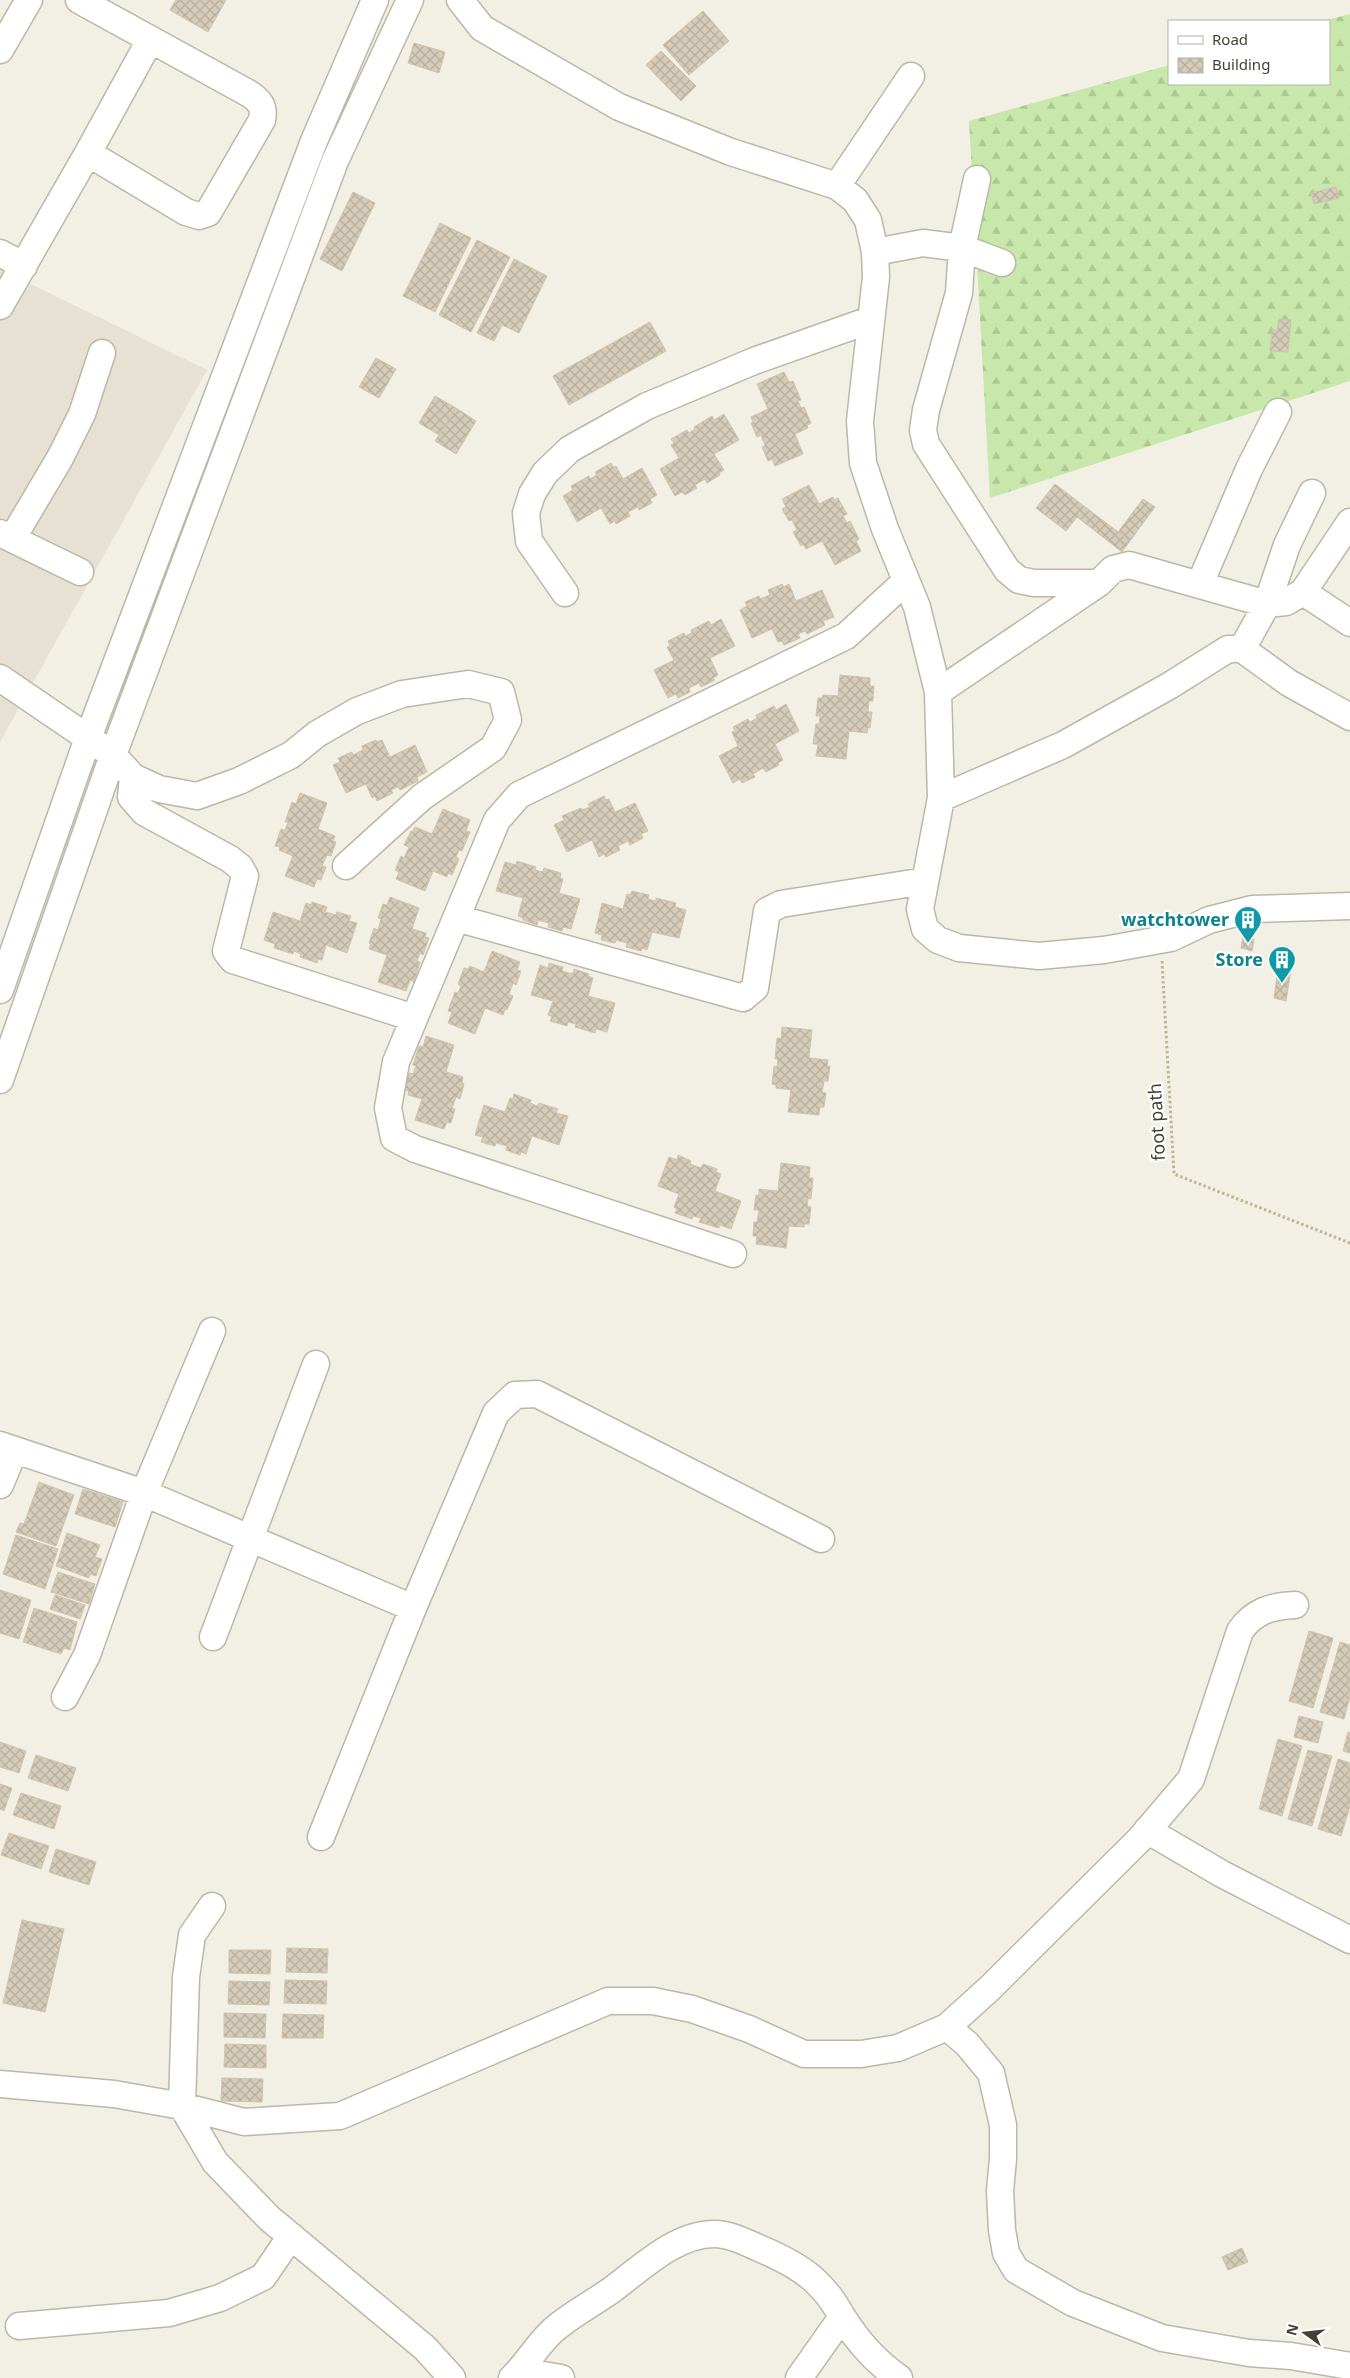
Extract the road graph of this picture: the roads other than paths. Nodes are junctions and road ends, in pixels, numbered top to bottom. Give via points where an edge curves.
1 (29, 0) edge
2 (79, 0) edge
3 (376, 0) edge
4 (410, 0) edge
5 (460, 0) edge
6 (150, 40) junction
7 (0, 50) edge
8 (911, 76) dead end
9 (88, 153) junction
10 (977, 180) dead end
11 (837, 186) junction
12 (962, 248) junction
13 (875, 252) junction
14 (0, 253) edge
15 (1002, 262) dead end
16 (24, 266) junction
17 (0, 306) edge
18 (870, 320) junction
19 (102, 353) dead end
20 (1278, 412) dead end
21 (1312, 493) dead end
22 (1350, 522) edge
23 (6, 536) edge
24 (80, 572) dead end
25 (906, 581) junction
26 (1098, 583) junction
27 (1200, 584) junction
28 (1303, 592) junction
29 (565, 593) dead end
30 (1267, 604) junction
31 (1350, 623) edge
32 (1242, 649) junction
33 (0, 678) edge
34 (938, 692) junction
35 (1350, 717) edge
36 (88, 738) junction
37 (113, 756) junction
38 (133, 777) junction
39 (941, 798) junction
40 (346, 866) dead end
41 (925, 881) junction
42 (1350, 906) edge
43 (456, 918) junction
44 (2, 979) edge
45 (34, 988) junction
46 (414, 1018) junction
47 (0, 1080) edge
48 (733, 1254) dead end
49 (212, 1331) dead end
50 (316, 1364) dead end
51 (7, 1448) edge
52 (0, 1485) edge
53 (144, 1493) junction
54 (252, 1539) junction
55 (821, 1539) dead end
56 (1295, 1605) dead end
57 (412, 1608) junction
58 (213, 1637) dead end
59 (64, 1697) dead end
60 (1147, 1830) junction
61 (321, 1837) dead end
62 (212, 1906) dead end
63 (1350, 1940) edge
64 (946, 2027) junction
65 (0, 2084) edge
66 (182, 2106) junction
67 (291, 2236) junction
68 (842, 2318) junction
69 (19, 2326) dead end
70 (1350, 2366) edge
71 (516, 2374) edge
72 (452, 2378) edge
73 (561, 2378) edge
74 (799, 2378) edge
75 (899, 2378) edge

1 - 7 street
2 - 6 street
3 - 36 street via 314,141
4 - 37 street via 336,161
5 - 11 street via 482,28 619,107 731,152
6 - 9 street
6 - 9 street via 259,101 264,111 262,120 208,213 199,216 186,212
8 - 11 street
9 - 16 street
10 - 12 street
11 - 13 street via 855,200 868,220
12 - 13 street via 923,243
12 - 15 street
12 - 26 street via 959,293 922,430 926,444 1007,570 1019,580
13 - 18 street via 876,277
14 - 16 street
16 - 17 street
18 - 25 street via 860,421 863,463
18 - 29 street via 754,361 647,406 570,449 545,473 526,512 529,541
19 - 23 street via 82,414 60,458
20 - 27 street via 1249,469
21 - 30 street via 1287,545
22 - 28 street
23 - 24 street
25 - 34 street via 917,607
25 - 43 street via 846,636 519,795 497,820
26 - 27 street via 1113,569 1129,565
26 - 34 street
27 - 30 street
28 - 30 street via 1286,602
28 - 31 street
30 - 32 street
32 - 35 street via 1289,683
32 - 39 street via 1228,649 1063,745
33 - 36 street
34 - 39 street
36 - 37 street
36 - 44 street
37 - 38 street
37 - 45 street
38 - 40 street via 159,789 197,796 239,781 291,755 317,734 357,710 402,694 468,684 501,692 508,720 493,748 422,797
38 - 46 street via 131,798 144,812 230,859 245,876 226,951 233,960
39 - 41 street
41 - 42 street via 920,909 925,929 938,940 959,948 1039,956 1104,950 1171,938 1209,920 1252,909
41 - 43 street via 781,904 767,911 755,988 743,998
43 - 46 street
44 - 45 street
45 - 47 street
46 - 48 street via 396,1062 388,1108 394,1138 415,1149
49 - 53 street
50 - 54 street
51 - 52 street
51 - 53 street
53 - 54 street
53 - 59 street via 87,1655
54 - 57 street
54 - 58 street
55 - 57 street via 537,1394 515,1395 496,1413
56 - 60 street via 1279,1605 1249,1618 1240,1631 1190,1779
57 - 61 street
60 - 63 street via 1222,1874
60 - 64 street via 1046,1934
62 - 66 street via 192,1935 186,1977
64 - 66 street via 898,2048 861,2054 804,2054 749,2029 692,2009 653,2001 608,2001 340,2116 244,2122
64 - 70 street via 967,2044 991,2073 1003,2125 1002,2230 1006,2253 1016,2270 1073,2303 1162,2338
65 - 66 street via 114,2094
66 - 67 street via 215,2162
67 - 69 street via 263,2277 220,2298 169,2313
67 - 72 street via 425,2348
68 - 71 street via 833,2298 790,2262 733,2237 714,2234 694,2238 644,2262 614,2288 557,2326
68 - 74 street
68 - 75 street via 882,2366
71 - 73 street

